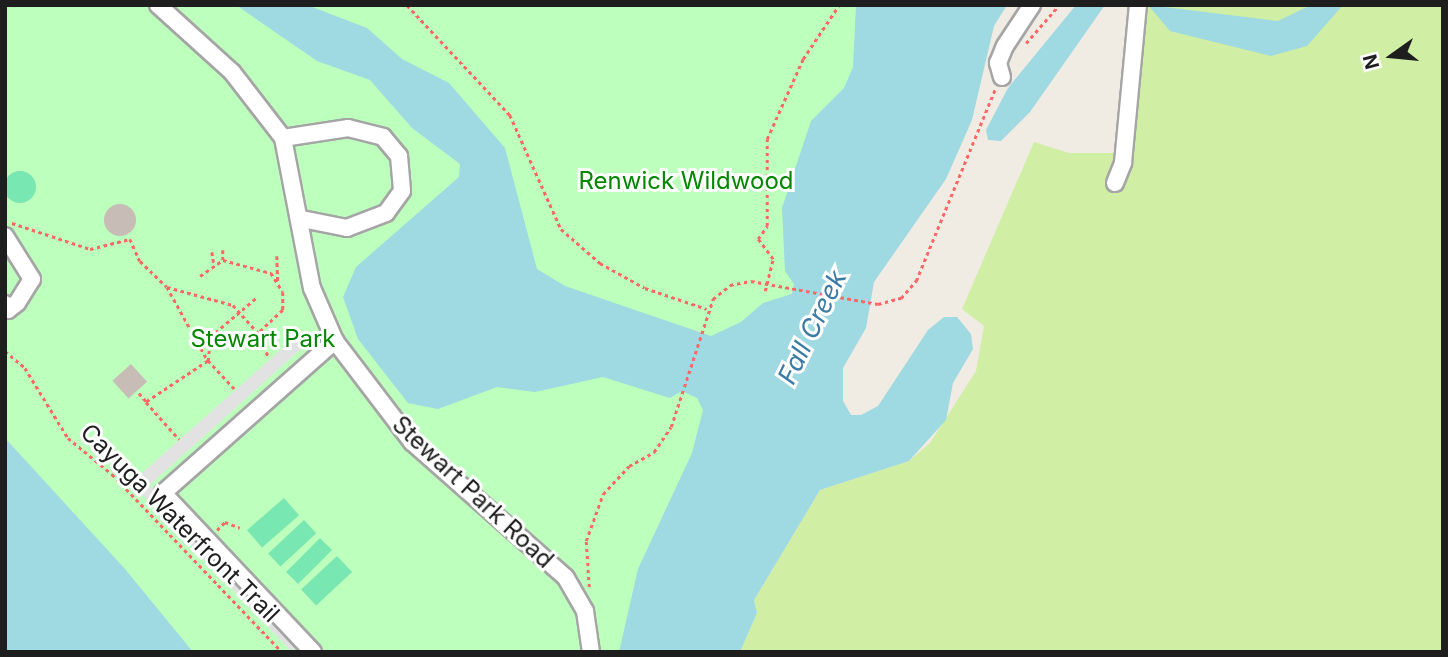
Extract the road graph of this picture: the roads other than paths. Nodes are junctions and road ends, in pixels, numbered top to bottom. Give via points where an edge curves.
1 (158, 5) edge
2 (1031, 5) edge
3 (1138, 5) edge
4 (1002, 76) road end
5 (283, 138) junction
6 (1115, 183) dead end
7 (302, 219) junction
8 (5, 236) edge
9 (26, 294) junction
10 (5, 295) edge
11 (5, 304) edge
12 (335, 341) junction
13 (313, 652) edge
14 (591, 652) edge

1 - 5 street, Stewart Park Road via 232,72
2 - 4 street via 998,63
3 - 6 street via 1123,163
5 - 7 street, Stewart Park Road
5 - 7 street via 348,128 383,137 400,156 402,191 386,213 347,228
7 - 12 street, Stewart Park Road via 312,288
8 - 9 street via 30,270
9 - 10 street
9 - 11 street via 8,310
12 - 13 street via 163,493
12 - 14 street, Stewart Park Road via 412,442 566,578 585,611

